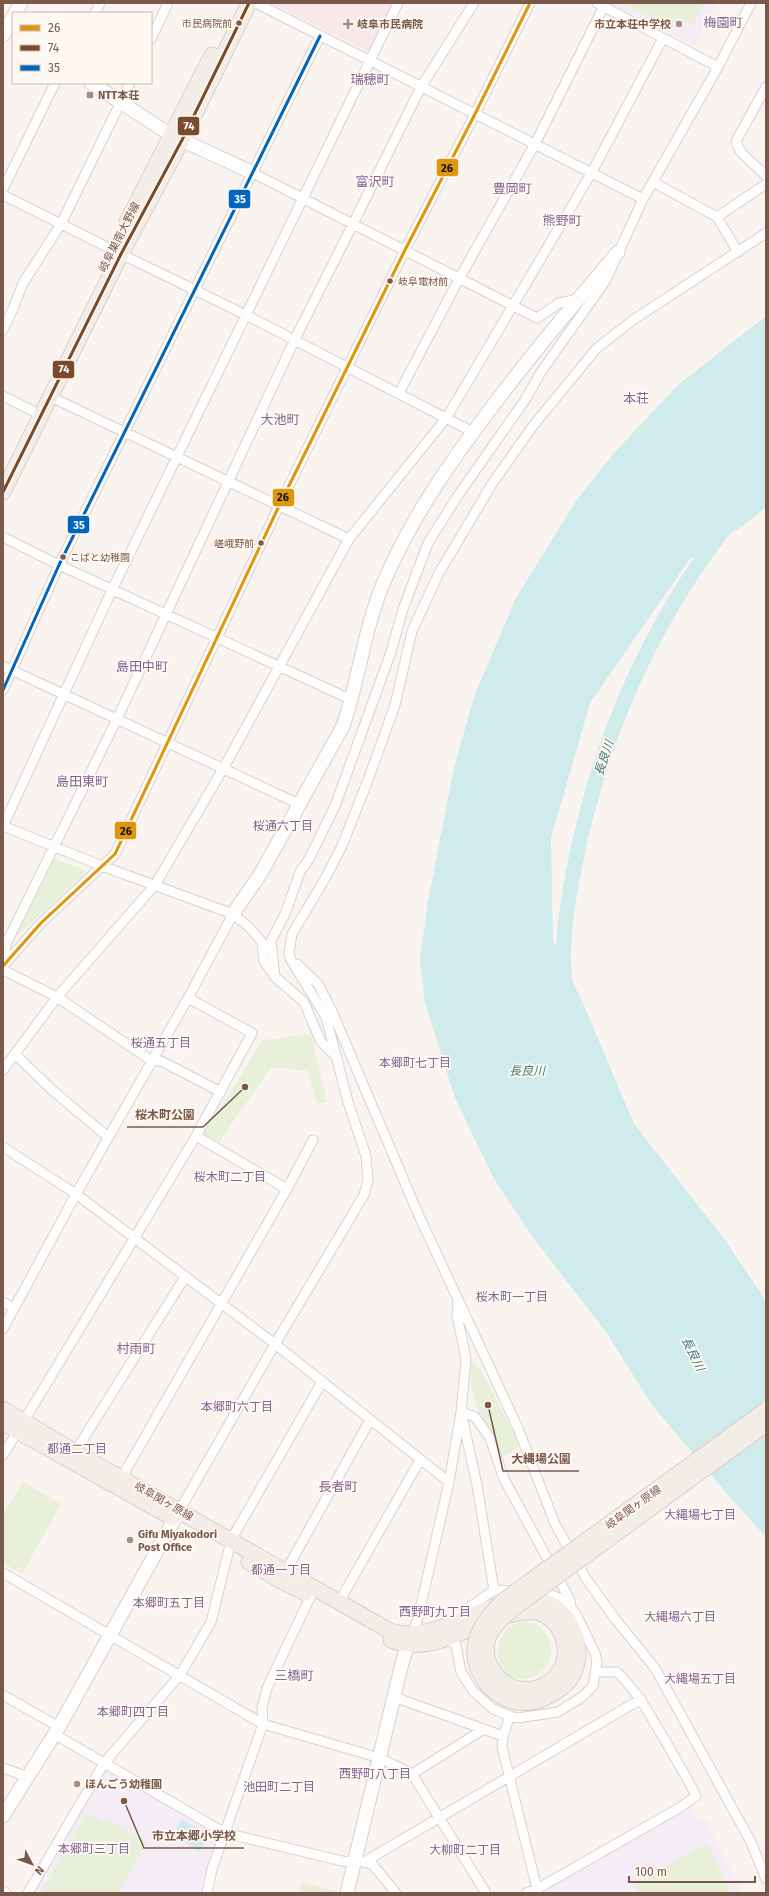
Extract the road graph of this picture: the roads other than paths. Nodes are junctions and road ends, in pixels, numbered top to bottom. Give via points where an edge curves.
1 (21, 3) edge
2 (100, 3) edge
3 (168, 3) edge
4 (239, 3) edge
5 (249, 3) edge
6 (256, 3) edge
7 (398, 3) edge
8 (474, 3) edge
9 (530, 3) edge
10 (751, 3) edge
11 (600, 5) edge
12 (16, 12) edge
13 (96, 12) edge
14 (320, 36) junction
15 (152, 37) edge
16 (663, 38) junction
17 (370, 61) junction
18 (718, 68) junction
19 (55, 84) edge
20 (92, 84) edge
21 (130, 84) edge
22 (766, 86) edge
23 (421, 87) junction
24 (120, 103) junction
25 (475, 114) junction
26 (176, 138) junction
27 (534, 144) junction
28 (592, 172) junction
29 (253, 173) junction
30 (766, 176) edge
31 (653, 182) junction
32 (766, 184) edge
33 (3, 189) edge
34 (3, 195) edge
35 (302, 200) junction
36 (643, 200) junction
37 (717, 217) junction
38 (62, 224) junction
39 (352, 224) junction
40 (766, 233) edge
41 (117, 252) junction
42 (404, 252) junction
43 (618, 252) junction
44 (738, 252) junction
45 (459, 279) junction
46 (195, 291) junction
47 (578, 299) junction
48 (511, 306) junction
49 (246, 316) junction
50 (3, 330) edge
51 (294, 341) junction
52 (348, 368) junction
53 (399, 393) junction
54 (3, 396) edge
55 (51, 397) junction
56 (37, 413) junction
57 (447, 417) junction
58 (473, 432) junction
59 (125, 433) junction
60 (177, 458) junction
61 (3, 472) edge
62 (228, 482) junction
63 (3, 492) edge
64 (279, 506) junction
65 (3, 537) edge
66 (350, 539) junction
67 (59, 565) junction
68 (112, 590) junction
69 (165, 614) junction
70 (218, 638) junction
71 (3, 666) edge
72 (278, 666) junction
73 (12, 670) junction
74 (3, 690) edge
75 (63, 694) junction
76 (352, 700) junction
77 (116, 719) junction
78 (168, 744) junction
79 (223, 769) junction
80 (299, 804) junction
81 (3, 826) edge
82 (54, 846) junction
83 (102, 866) junction
84 (155, 885) junction
85 (234, 914) junction
86 (291, 960) junction
87 (3, 967) edge
88 (275, 977) junction
89 (57, 997) junction
90 (188, 998) junction
91 (15, 1054) junction
92 (337, 1057) junction
93 (152, 1061) junction
94 (3, 1070) edge
95 (221, 1092) junction
96 (196, 1136) junction
97 (108, 1137) junction
98 (313, 1140) dead end
99 (3, 1147) edge
100 (287, 1190) junction
101 (76, 1194) junction
102 (134, 1239) junction
103 (185, 1277) junction
104 (458, 1301) junction
105 (3, 1302) edge
106 (220, 1303) junction
107 (14, 1308) junction
108 (3, 1329) edge
109 (274, 1344) junction
110 (322, 1382) junction
111 (3, 1409) edge
112 (766, 1410) edge
113 (461, 1412) junction
114 (370, 1420) junction
115 (3, 1423) edge
116 (766, 1424) edge
117 (21, 1426) junction
118 (75, 1452) junction
119 (3, 1455) edge
120 (420, 1460) junction
121 (122, 1477) junction
122 (449, 1482) junction
123 (177, 1515) junction
124 (230, 1545) junction
125 (286, 1571) junction
126 (3, 1573) edge
127 (494, 1590) junction
128 (312, 1592) junction
129 (339, 1602) junction
130 (571, 1608) junction
131 (447, 1633) junction
132 (112, 1635) junction
133 (411, 1639) junction
134 (596, 1672) junction
135 (180, 1675) junction
136 (536, 1695) junction
137 (3, 1696) edge
138 (394, 1697) junction
139 (641, 1699) junction
140 (510, 1716) junction
141 (263, 1724) junction
142 (484, 1729) junction
143 (56, 1731) junction
144 (503, 1736) junction
145 (380, 1758) junction
146 (104, 1763) junction
147 (3, 1768) edge
148 (412, 1774) junction
149 (28, 1777) junction
150 (509, 1778) junction
151 (3, 1816) edge
152 (440, 1818) junction
153 (225, 1833) junction
154 (360, 1862) junction
155 (766, 1879) edge
156 (3, 1891) edge
157 (538, 1891) edge
158 (6, 1893) edge
159 (28, 1893) edge
160 (207, 1893) edge
161 (347, 1893) edge
162 (396, 1893) edge
163 (486, 1893) edge
164 (526, 1893) edge

1 - 12 street
2 - 13 street
3 - 15 street
4 - 26 main road, 岐阜巣南大野線
5 - 26 main road, 岐阜巣南大野線
6 - 14 street
7 - 17 street
8 - 23 street
9 - 25 street
10 - 18 street
11 - 16 street
11 - 27 street
14 - 17 street
14 - 29 street
16 - 18 street
16 - 28 street
17 - 23 street
17 - 35 street
18 - 31 street
19 - 33 street
20 - 24 street
21 - 24 street
22 - 30 street via 736,141 737,148
23 - 25 street
23 - 39 street
24 - 26 street
24 - 38 street
25 - 27 street
25 - 42 street
26 - 29 street
26 - 41 main road, 岐阜巣南大野線
27 - 28 street
27 - 45 street
28 - 36 street
28 - 48 street
29 - 35 street
29 - 46 street
31 - 36 street
31 - 37 street
32 - 37 street
34 - 38 street
35 - 39 street
35 - 49 street
36 - 43 street
37 - 44 street
38 - 41 street
38 - 50 street via 23,283 14,310
39 - 42 street
39 - 51 street
40 - 44 street
41 - 46 street
41 - 55 main road, 岐阜巣南大野線
41 - 56 main road, 岐阜巣南大野線
42 - 45 street
42 - 52 street
43 - 47 street
43 - 88 street via 606,280 541,372 525,400 428,542 335,806 300,872 285,914 271,941
44 - 86 street via 633,320 596,349 533,426 492,484 439,573 412,631 396,705 342,846 292,934 289,953
45 - 48 street
45 - 53 street
46 - 49 street
46 - 59 street
47 - 48 street via 559,303 537,318
47 - 58 street via 539,345
48 - 57 street
49 - 51 street
49 - 60 street
51 - 52 street
51 - 62 street
52 - 53 street
52 - 64 street
53 - 57 street
54 - 56 street
55 - 56 main road, 岐阜巣南大野線
55 - 59 street
56 - 61 main road, 岐阜巣南大野線
56 - 63 main road, 岐阜巣南大野線
57 - 58 street
57 - 66 street
58 - 76 street via 439,480 411,528 384,583 368,624
59 - 60 street
59 - 67 street
60 - 62 street
60 - 68 street
62 - 64 street
62 - 69 street
64 - 66 street
64 - 70 street
65 - 67 street
66 - 72 street
67 - 68 street
67 - 73 street
68 - 69 street
68 - 75 street
69 - 70 street
69 - 77 street
70 - 72 street
70 - 78 street
71 - 73 street
72 - 76 street
72 - 79 street
73 - 74 street
73 - 75 street
75 - 77 street
75 - 81 street
76 - 80 street via 335,743
77 - 78 street
77 - 82 street
78 - 79 street
78 - 83 street via 115,854
79 - 80 street
79 - 84 street
80 - 85 street via 261,873
81 - 82 street
82 - 83 street
82 - 87 street via 6,944
83 - 84 street
83 - 87 street via 41,923
84 - 85 street
84 - 89 street
85 - 88 street via 262,942 264,961
85 - 90 street
86 - 92 street via 326,1016
86 - 104 street via 318,984 332,1011
87 - 89 street
88 - 92 street via 304,1002 321,1042
89 - 91 street
89 - 93 street
90 - 93 street
90 - 95 street via 252,1033
91 - 94 street
91 - 97 street via 52,1090
92 - 109 street via 348,1102 366,1156 368,1180 364,1195
93 - 95 street via 162,1061
93 - 97 street
95 - 96 street
96 - 100 street
96 - 102 street
97 - 101 street
98 - 100 street
99 - 101 street
100 - 106 street
101 - 102 street
101 - 107 street
102 - 103 street
102 - 117 street
103 - 106 street
103 - 118 street
104 - 113 street via 457,1315 466,1359
104 - 155 street via 518,1428 555,1524 587,1580 655,1668 751,1842
105 - 107 street
106 - 109 street
106 - 121 street
107 - 108 street
109 - 110 street
109 - 123 street
110 - 114 street
110 - 124 street
111 - 117 main road, 岐阜関ヶ原線
112 - 136 main road, 岐阜関ヶ原線, bridge via 503,1601 483,1624 476,1640 476,1655 477,1665 487,1684 496,1693 514,1702
113 - 122 street
113 - 127 street via 477,1485
113 - 130 street via 474,1417 490,1438 504,1479 570,1600
114 - 120 street
114 - 125 street
115 - 117 main road, 岐阜関ヶ原線
116 - 136 main road, 岐阜関ヶ原線, bridge via 510,1610 492,1630 487,1642 490,1664 499,1678 510,1687
117 - 118 main road, 岐阜関ヶ原線
117 - 119 street
117 - 123 main road, 岐阜関ヶ原線
118 - 121 main road, 岐阜関ヶ原線
120 - 122 street
120 - 129 street
121 - 123 main road, 岐阜関ヶ原線
122 - 133 street
123 - 124 main road, 岐阜関ヶ原線
123 - 132 street
124 - 125 main road, 岐阜関ヶ原線
124 - 128 main road, 岐阜関ヶ原線 via 281,1581
124 - 135 street via 211,1622
125 - 128 main road, 岐阜関ヶ原線
126 - 132 street
127 - 130 street via 543,1592 562,1599
127 - 131 street via 455,1616
128 - 129 main road, 岐阜関ヶ原線
128 - 133 main road, 岐阜関ヶ原線 via 386,1638
128 - 141 street via 267,1688 262,1708
129 - 133 main road, 岐阜関ヶ原線 via 390,1631
130 - 134 street via 595,1653
131 - 133 main road, 岐阜関ヶ原線
131 - 136 main road, 岐阜関ヶ原線 via 497,1605 520,1600 539,1600 556,1608 572,1626 578,1645 578,1655 570,1678 561,1689 548,1697
131 - 140 street via 456,1645 461,1672 473,1691 493,1709
132 - 135 street
132 - 143 street
133 - 138 street via 403,1659
134 - 139 street via 617,1672
134 - 140 street via 593,1686 582,1697 558,1712 518,1718
135 - 141 street
135 - 146 street
137 - 143 street
138 - 142 street
138 - 145 street
139 - 150 street
139 - 157 street via 696,1796
140 - 144 street
141 - 145 street
141 - 153 street
142 - 144 street
142 - 148 street
143 - 146 street
143 - 149 street
144 - 150 street via 502,1747
145 - 148 street
145 - 154 street
146 - 153 street
146 - 159 street
147 - 149 street
148 - 152 street
149 - 151 street
150 - 152 street
150 - 157 street
152 - 154 street
152 - 163 street
153 - 154 street via 342,1861
153 - 160 street via 212,1869
154 - 161 street
154 - 162 street via 373,1866
156 - 158 street
157 - 164 street

